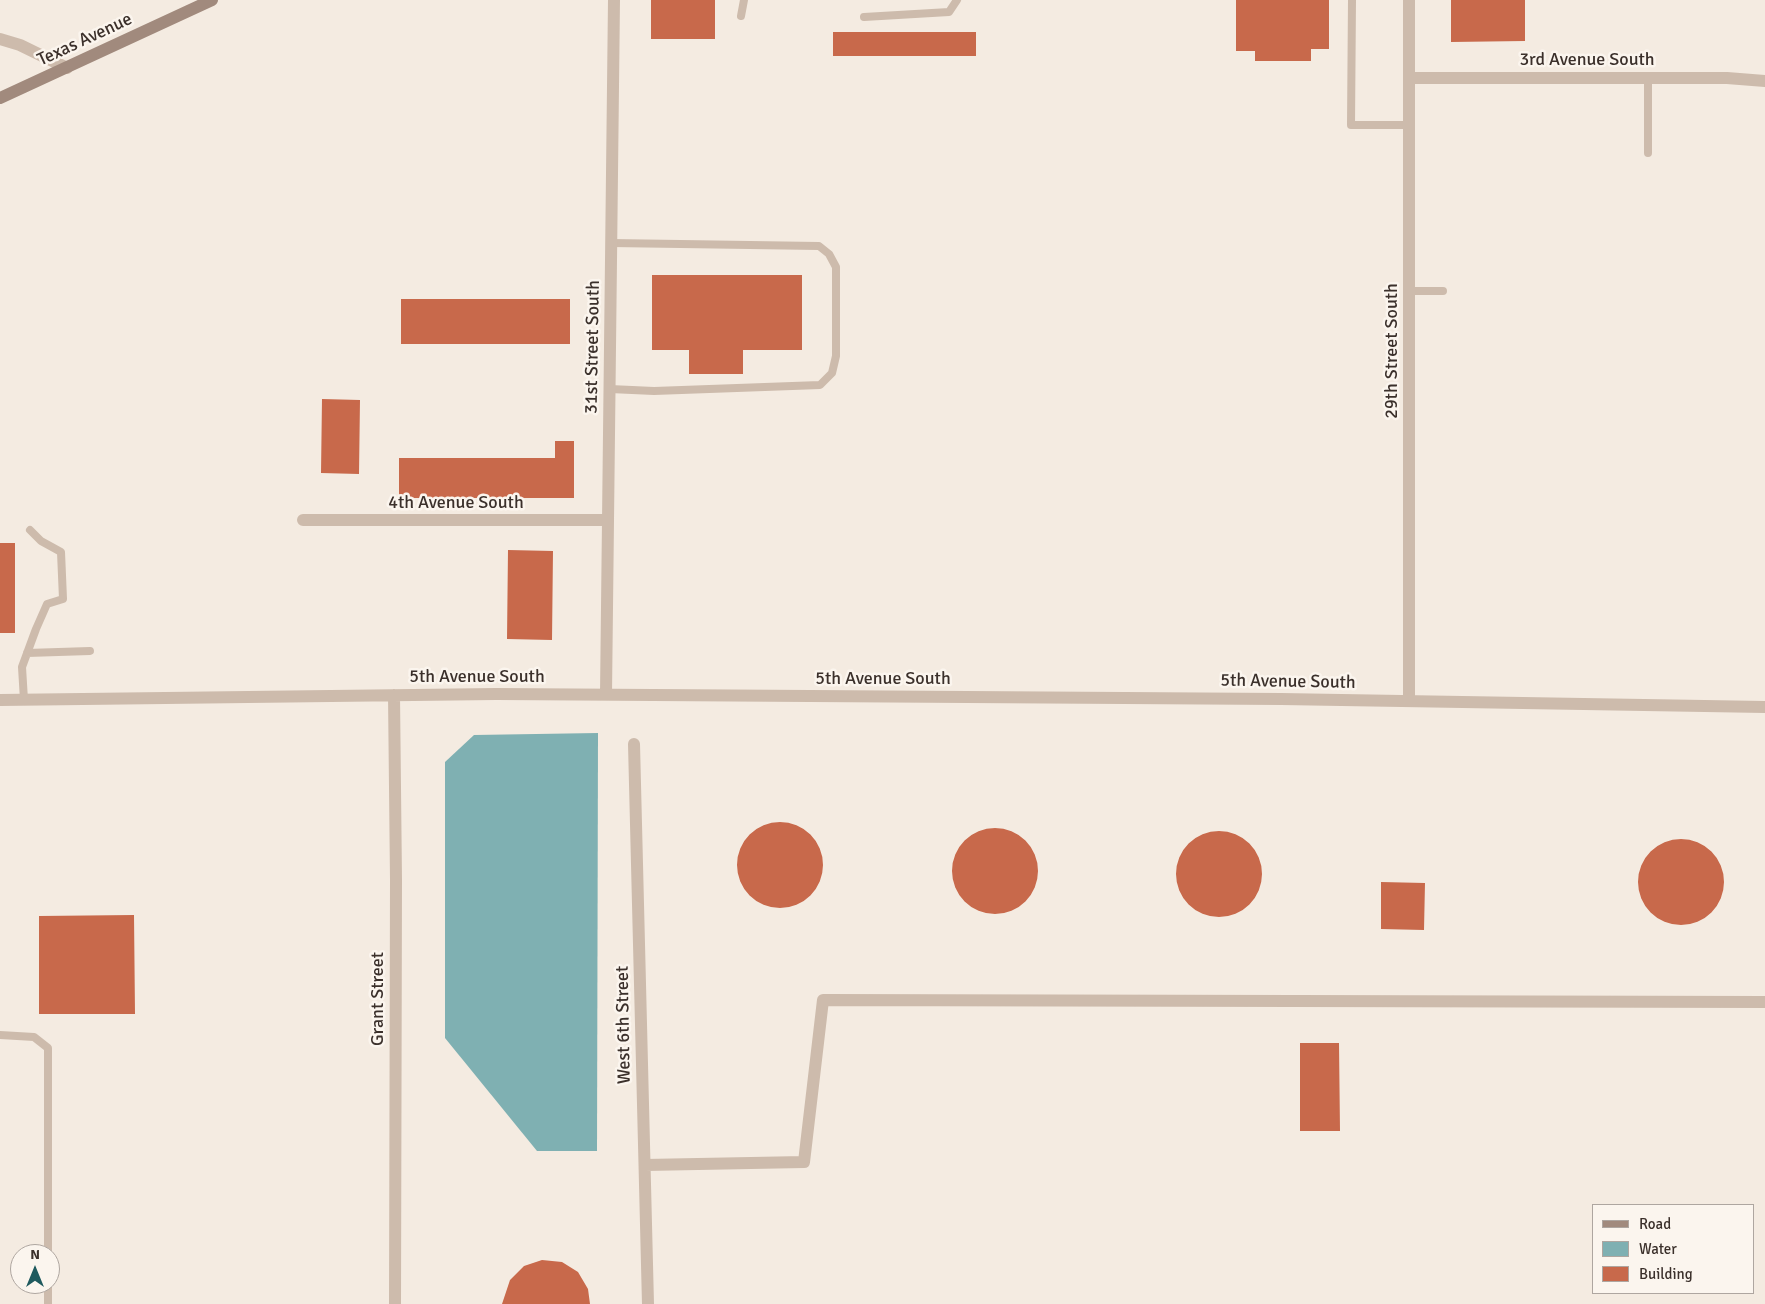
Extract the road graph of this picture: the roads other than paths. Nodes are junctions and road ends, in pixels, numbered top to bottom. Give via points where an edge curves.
1 (212, 0) edge
2 (614, 0) edge
3 (744, 0) edge
4 (957, 0) edge
5 (1352, 0) edge
6 (1409, 0) edge
7 (741, 16) dead end
8 (864, 17) dead end
9 (0, 39) edge
10 (67, 68) junction
11 (1409, 78) junction
12 (1648, 78) junction
13 (1765, 81) edge
14 (0, 98) edge
15 (1409, 125) junction
16 (1648, 154) dead end
17 (611, 243) junction
18 (1409, 291) junction
19 (1443, 292) dead end
20 (610, 389) junction
21 (303, 520) dead end
22 (608, 520) junction
23 (30, 530) dead end
24 (90, 651) dead end
25 (28, 653) junction
26 (606, 694) junction
27 (394, 695) junction
28 (0, 700) edge
29 (24, 700) junction
30 (1409, 701) junction
31 (1765, 707) edge
32 (634, 744) dead end
33 (1765, 1002) edge
34 (0, 1035) edge
35 (645, 1165) junction
36 (48, 1244) edge
37 (395, 1304) edge
38 (648, 1304) edge

1 - 10 main road, Texas Avenue
2 - 17 street, 31st Street South
3 - 7 lane
4 - 8 lane via 949,12
5 - 15 lane via 1351,125
6 - 11 street, 29th Street South
9 - 10 street via 20,44
10 - 14 main road, Texas Avenue
11 - 12 street, 3rd Avenue South
11 - 15 street, 29th Street South
12 - 13 street, 3rd Avenue South
12 - 16 lane
15 - 18 street, 29th Street South
17 - 20 street, 31st Street South
17 - 20 lane via 819,246 830,254 836,267 836,356 832,373 820,385 654,391
18 - 19 lane
18 - 30 street, 29th Street South
20 - 22 street, 31st Street South
21 - 22 street, 4th Avenue South
22 - 26 street, 31st Street South
23 - 25 lane via 41,541 61,552 63,599 47,604
24 - 25 lane
25 - 29 lane via 22,667
26 - 27 street, 5th Avenue South
26 - 30 street, 5th Avenue South
27 - 29 street, 5th Avenue South
27 - 37 street, Grant Street
28 - 29 street, 5th Avenue South
30 - 31 street, 5th Avenue South
32 - 35 street, West 6th Street
33 - 35 street via 823,1000 804,1162
34 - 36 lane via 34,1037 48,1048
35 - 38 street, West 6th Street

